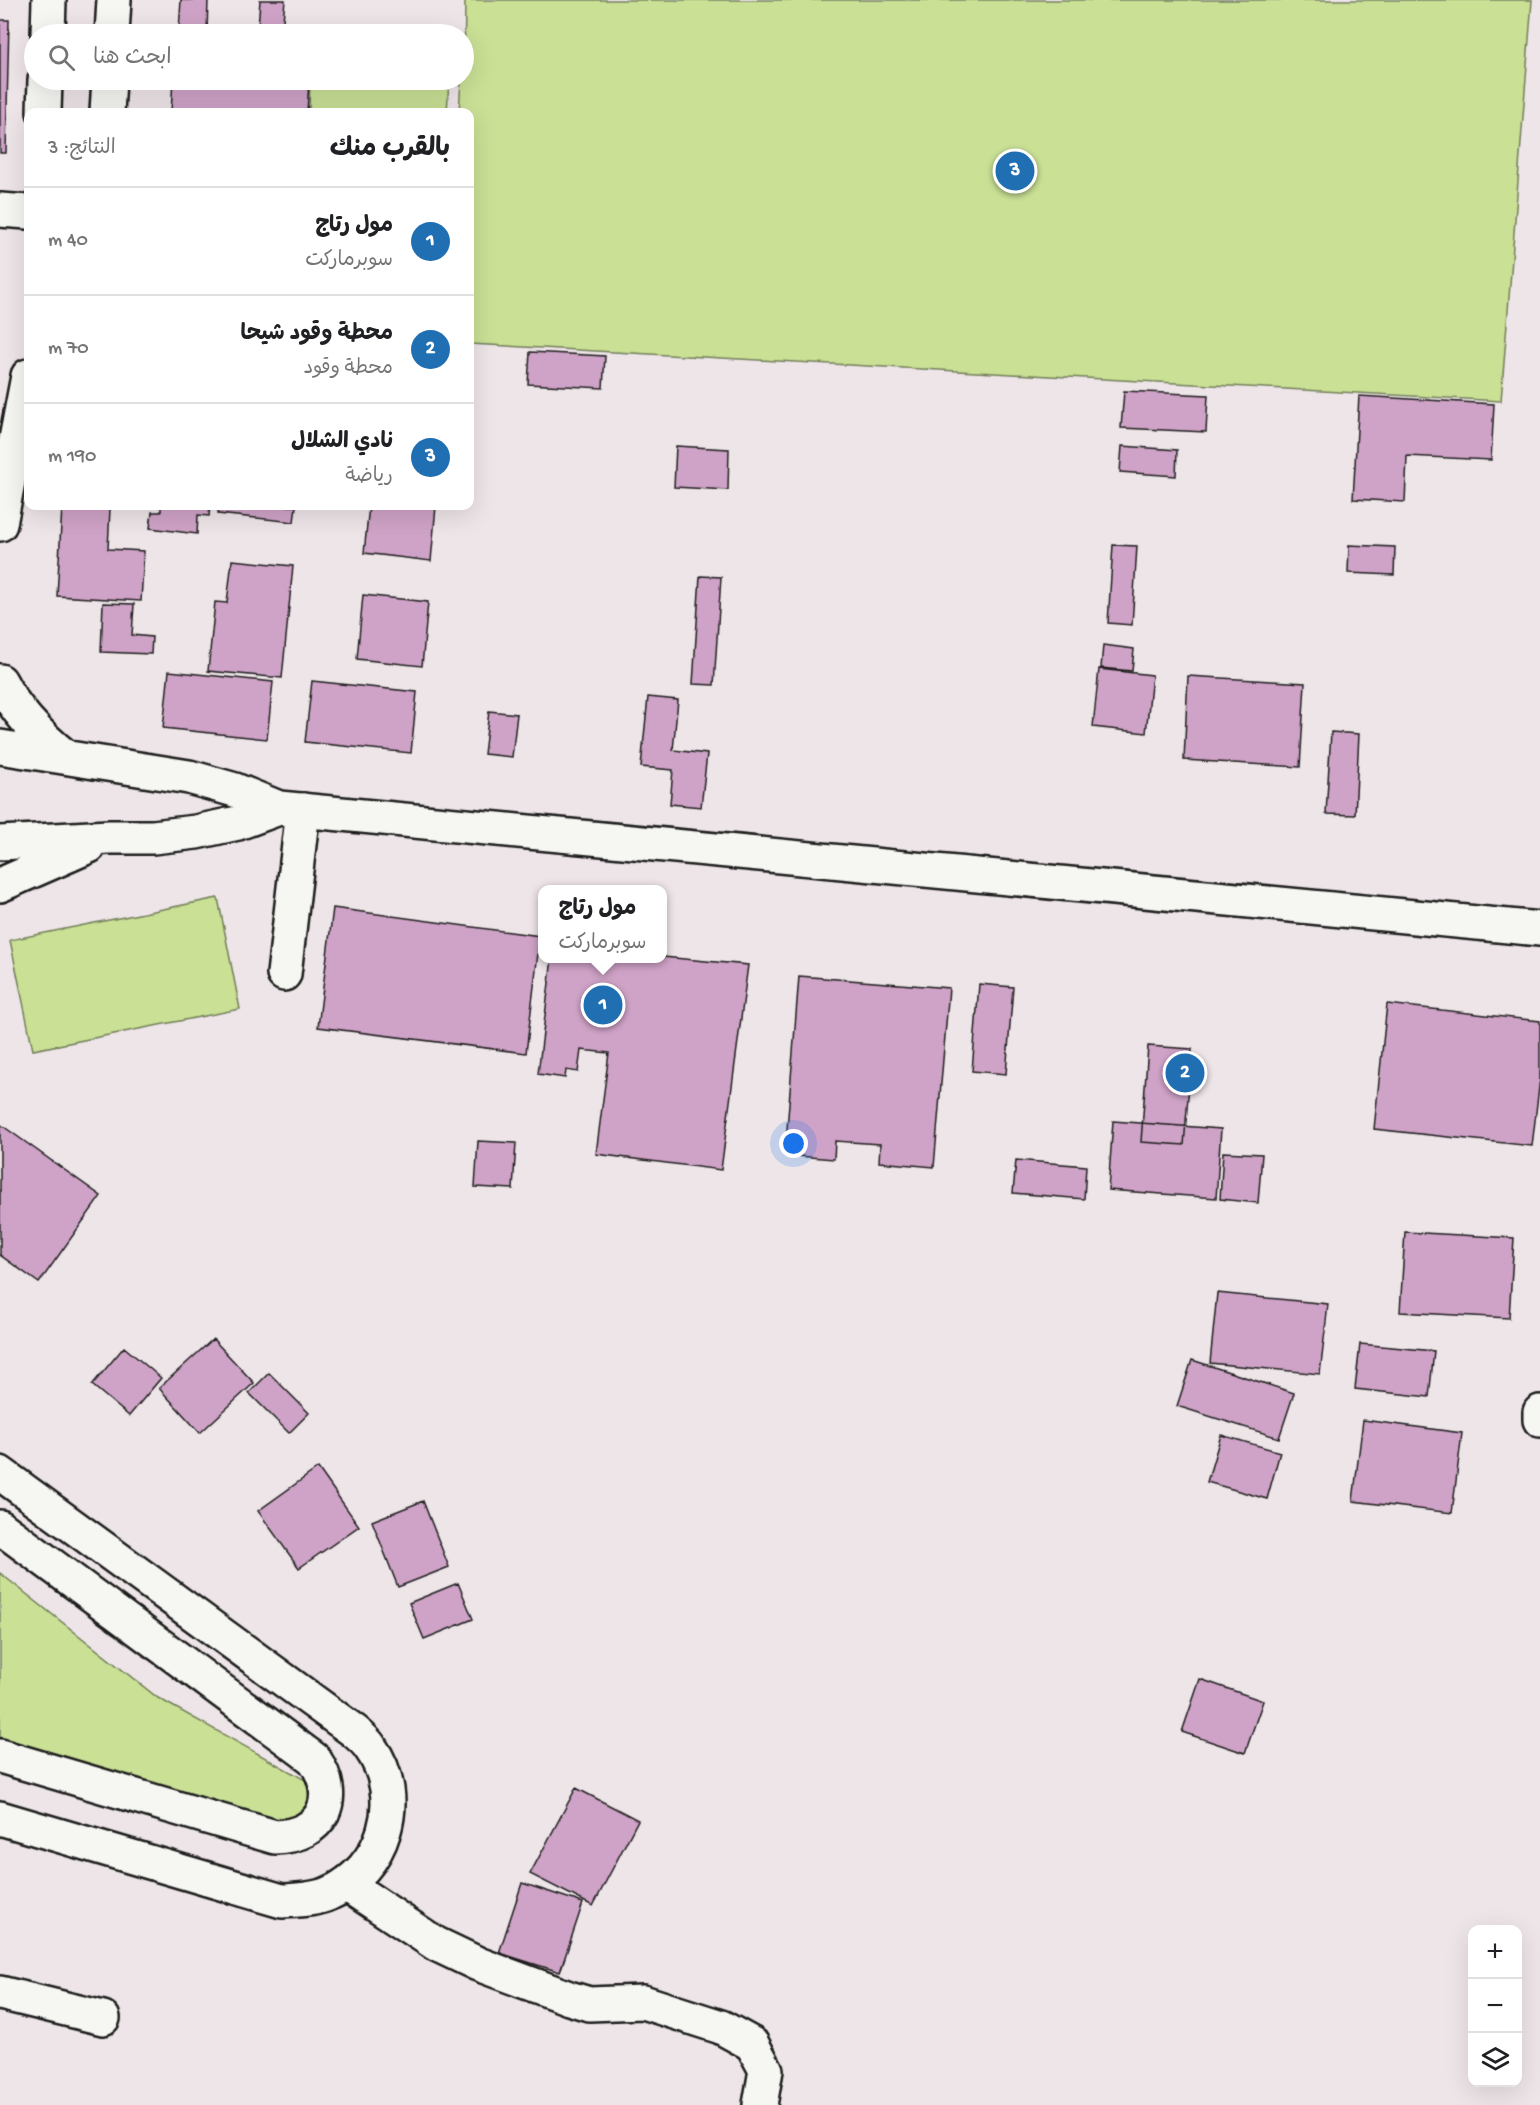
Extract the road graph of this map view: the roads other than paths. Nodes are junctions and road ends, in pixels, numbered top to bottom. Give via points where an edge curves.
1 (50, 0) edge
2 (114, 0) edge
3 (49, 24) edge
4 (113, 24) edge
5 (45, 90) edge
6 (108, 90) edge
7 (44, 108) edge
8 (107, 108) edge
9 (0, 210) edge
10 (24, 212) edge
11 (24, 397) edge
12 (0, 524) edge
13 (0, 681) edge
14 (0, 747) edge
15 (66, 757) junction
16 (291, 809) junction
17 (109, 837) junction
18 (0, 843) edge
19 (0, 885) edge
20 (1540, 929) edge
21 (284, 974) dead end
22 (1540, 1412) edge
23 (1540, 1420) edge
24 (0, 1473) edge
25 (0, 1527) edge
26 (0, 1756) edge
27 (0, 1818) edge
28 (346, 1884) junction
29 (0, 1993) edge
30 (104, 2018) dead end
31 (759, 2105) edge

1 - 3 main road
2 - 4 main road
5 - 7 main road
6 - 8 main road
9 - 10 main road
11 - 12 main road
13 - 15 main road via 22,716
14 - 15 main road
15 - 16 main road via 189,777
16 - 17 main road via 196,832
16 - 20 main road
16 - 21 main road
17 - 18 main road
17 - 19 main road
22 - 23 main road
24 - 28 main road via 354,1731 370,1747 381,1766 389,1810 376,1852
25 - 26 main road via 314,1759 327,1784 327,1799 315,1824 289,1837 275,1837
27 - 28 main road via 282,1901 326,1895
28 - 31 main road via 436,1944 478,1964 589,2004 643,2002 721,2027 752,2044 766,2070
29 - 30 main road

